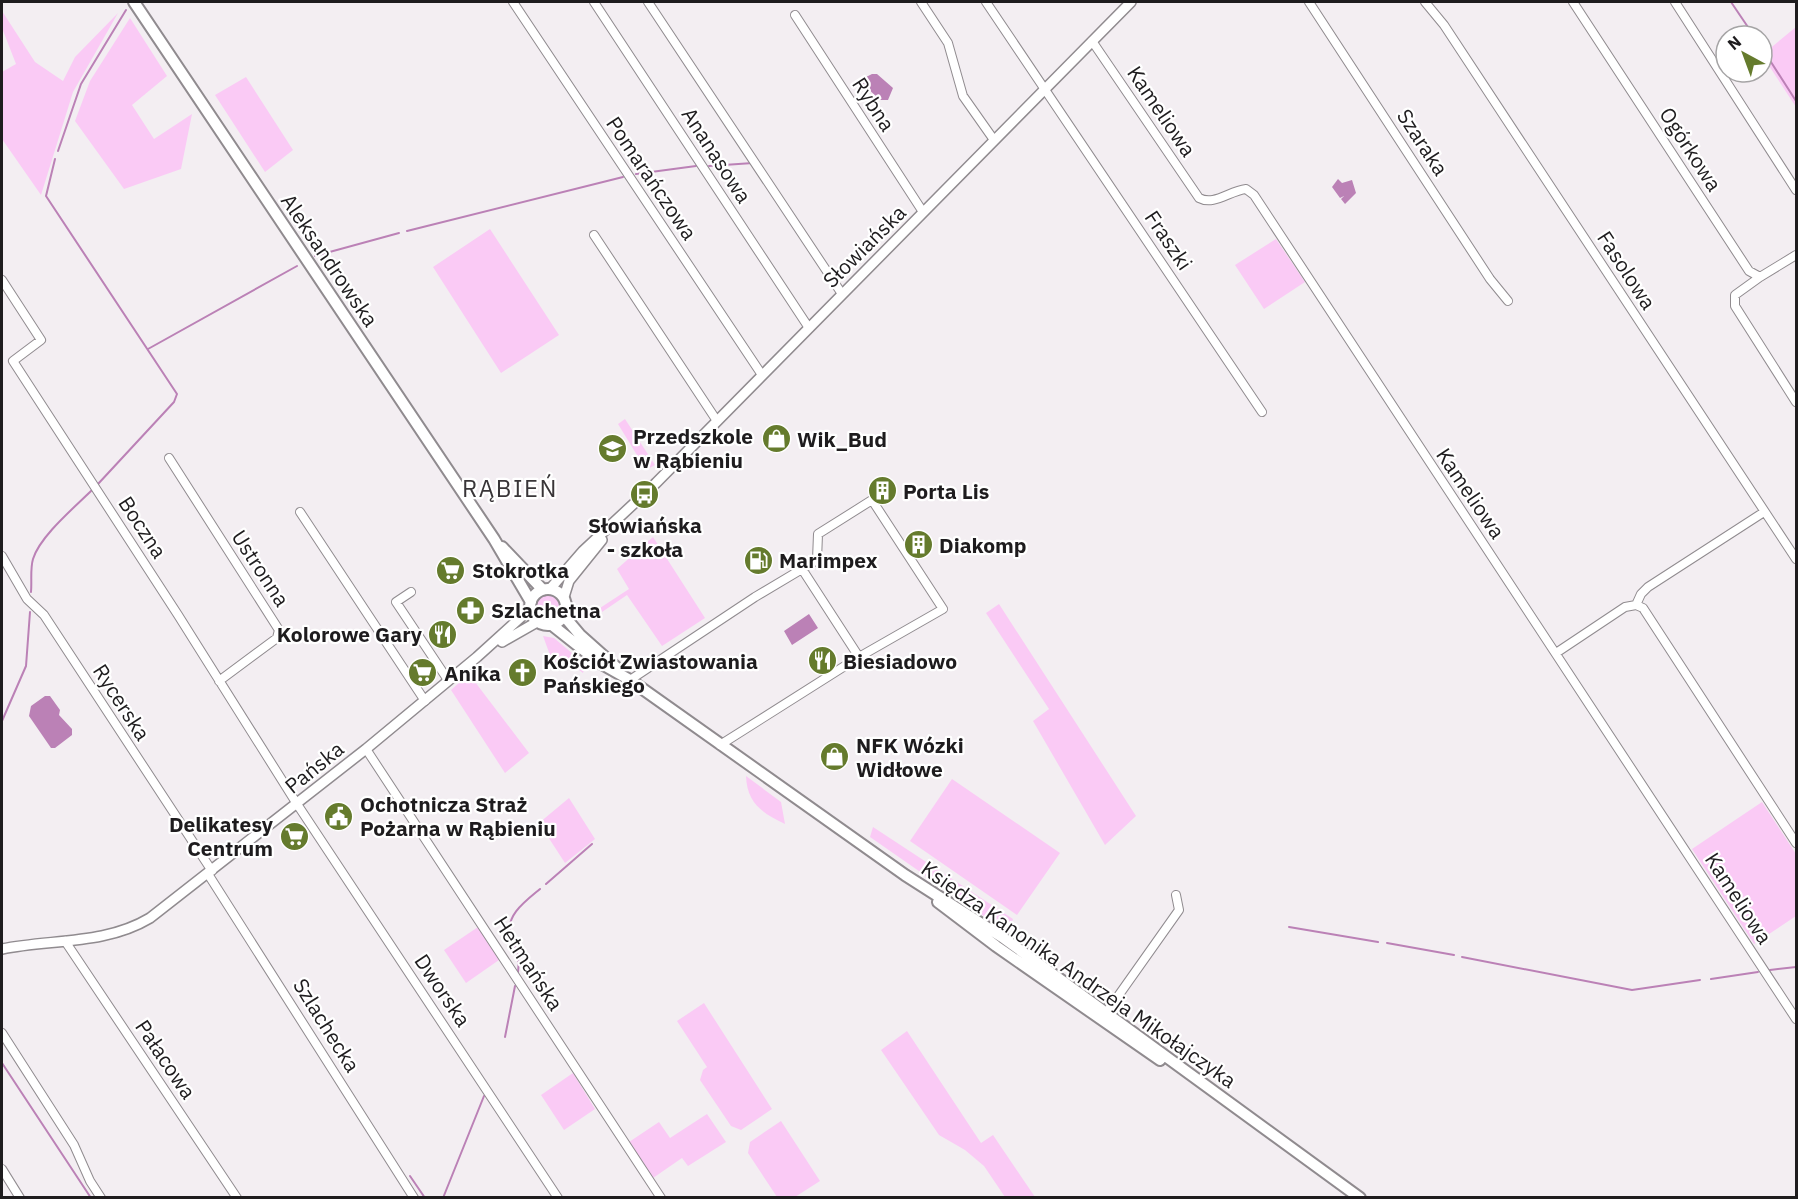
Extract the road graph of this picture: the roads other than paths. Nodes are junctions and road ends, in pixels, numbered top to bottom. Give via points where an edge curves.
1 (134, 2) edge
2 (513, 2) edge
3 (594, 2) edge
4 (648, 2) edge
5 (921, 2) edge
6 (986, 2) edge
7 (1131, 2) edge
8 (1309, 2) edge
9 (1425, 2) edge
10 (1573, 2) edge
11 (1675, 2) edge
12 (795, 15) dead end
13 (1092, 41) junction
14 (1045, 89) junction
15 (994, 140) junction
16 (1797, 190) edge
17 (922, 212) junction
18 (594, 235) dead end
19 (1797, 255) edge
20 (1760, 278) junction
21 (2, 280) edge
22 (842, 294) junction
23 (1508, 301) dead end
24 (809, 328) junction
25 (762, 375) junction
26 (1797, 402) edge
27 (1262, 412) dead end
28 (717, 421) junction
29 (169, 459) dead end
30 (300, 512) dead end
31 (1764, 512) junction
32 (623, 515) junction
33 (494, 539) junction
34 (2, 556) edge
35 (1797, 559) edge
36 (802, 569) junction
37 (546, 589) junction
38 (411, 592) dead end
39 (564, 597) junction
40 (1636, 605) junction
41 (531, 606) junction
42 (564, 616) junction
43 (537, 622) junction
44 (552, 625) junction
45 (1556, 653) junction
46 (477, 657) junction
47 (859, 657) junction
48 (448, 680) junction
49 (630, 680) junction
50 (219, 681) junction
51 (425, 701) junction
52 (720, 745) junction
53 (366, 748) junction
54 (297, 804) junction
55 (1797, 843) edge
56 (210, 872) junction
57 (1176, 895) dead end
58 (65, 940) junction
59 (2, 947) edge
60 (1104, 1016) junction
61 (1797, 1019) edge
62 (2, 1034) edge
63 (2, 1169) edge
64 (20, 1197) edge
65 (101, 1197) edge
66 (237, 1197) edge
67 (414, 1197) edge
68 (558, 1197) edge
69 (661, 1197) edge
70 (1360, 1197) edge

1 - 33 main road, Aleksandrowska
2 - 25 street, Pomarańczowa
3 - 24 street, Ananasowa
4 - 22 street
5 - 15 street via 951,50 963,96
6 - 14 street, Fraszki
7 - 13 street, Słowiańska
8 - 23 street, Szaraka
9 - 31 street, Fasolowa via 1444,25
10 - 20 street, Ogórkowa via 1749,271
11 - 16 street
12 - 17 street, Rybna
13 - 14 street, Słowiańska
13 - 45 street, Kameliowa via 1198,198 1212,201 1246,189 1254,195
14 - 15 street, Słowiańska
14 - 27 street, Fraszki
15 - 17 street, Słowiańska
17 - 22 street, Słowiańska
18 - 28 street
19 - 20 street
20 - 26 street via 1735,295 1735,306
21 - 50 street, Boczna via 41,340 13,361
22 - 24 street, Słowiańska
24 - 25 street, Słowiańska
25 - 28 street, Słowiańska
28 - 32 street, Słowiańska
29 - 50 street, Ustronna via 279,630 277,638
30 - 51 street
31 - 35 street, Fasolowa
31 - 40 street via 1648,587
32 - 37 street, Słowiańska
32 - 39 street, Słowiańska via 570,581
33 - 37 main road, Aleksandrowska via 529,578
33 - 41 main road, Aleksandrowska
34 - 56 street, Rycerska
36 - 47 street
36 - 47 street via 817,560 818,534 872,500 942,609
36 - 49 street
37 - 39 main road
37 - 41 main road via 537,593
38 - 48 street via 396,602
39 - 42 main road
40 - 45 street via 1625,607
40 - 55 street via 1643,608
41 - 43 main road
41 - 46 street, Pańska
42 - 44 main road
42 - 49 main road, Księdza Kanonika Andrzeja Mikołajczyka
43 - 44 main road
43 - 46 street, Pańska
44 - 49 main road, Księdza Kanonika Andrzeja Mikołajczyka via 600,663
45 - 61 street, Kameliowa
46 - 48 street, Pańska
47 - 52 street
48 - 51 street, Pańska
49 - 52 main road, Księdza Kanonika Andrzeja Mikołajczyka
50 - 54 street, Boczna
51 - 53 street, Pańska
52 - 60 main road, Księdza Kanonika Andrzeja Mikołajczyka
53 - 54 street, Pańska
53 - 69 street, Hetmańska
54 - 56 street, Pańska
54 - 68 street, Dworska
56 - 58 street, Pańska via 130,929
56 - 67 street, Szlachecka
57 - 60 street via 1179,910
58 - 59 street, Pańska
58 - 66 street, Pałacowa
60 - 70 main road, Księdza Kanonika Andrzeja Mikołajczyka
62 - 65 street via 74,1145
63 - 64 street

